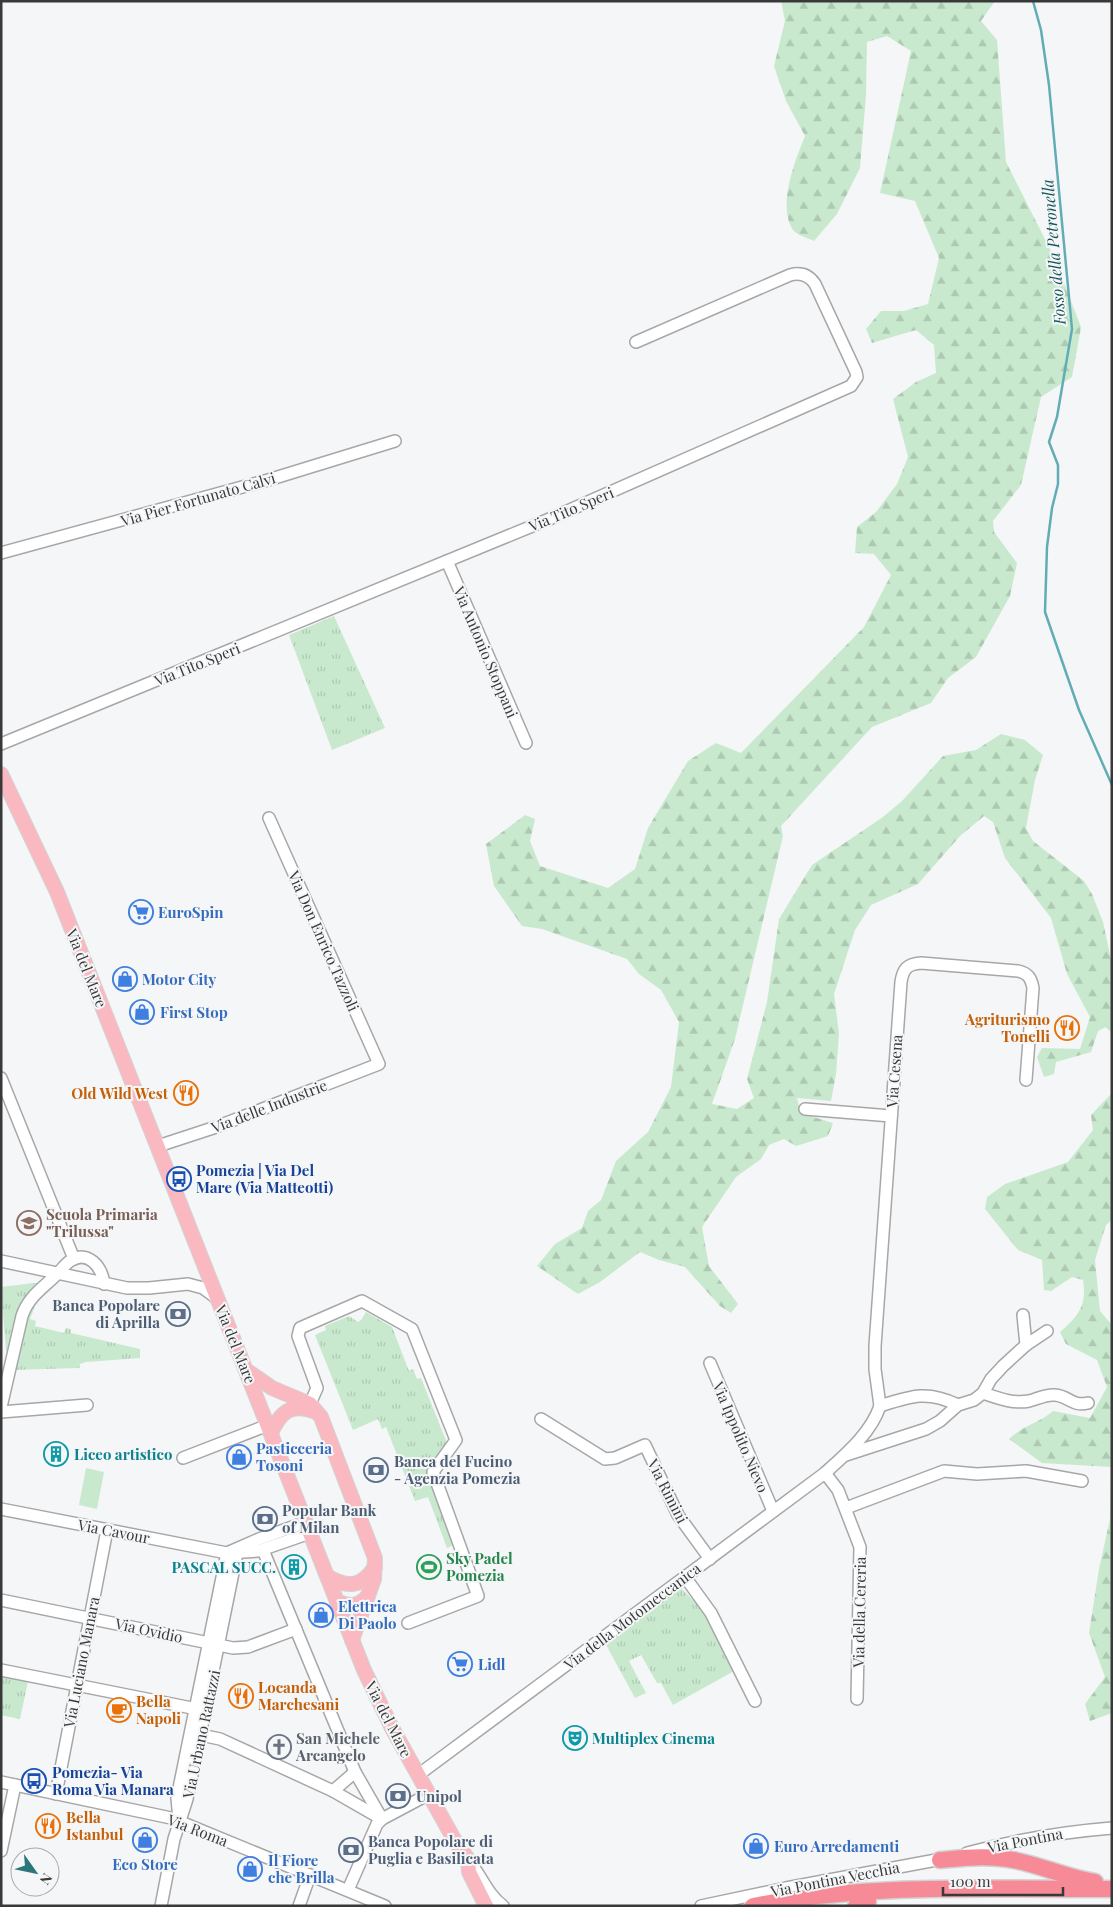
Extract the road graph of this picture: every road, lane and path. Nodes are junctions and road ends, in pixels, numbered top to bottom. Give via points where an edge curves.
1 (636, 342) dead end
2 (394, 441) dead end
3 (1, 553) edge
4 (447, 561) junction
5 (526, 743) dead end
6 (1, 744) edge
7 (1, 774) edge
8 (269, 818) dead end
9 (379, 1064) joint
10 (1, 1078) edge
11 (1026, 1080) dead end
12 (805, 1109) dead end
13 (891, 1116) junction
14 (158, 1146) junction
15 (74, 1259) junction
16 (203, 1260) junction
17 (1, 1261) edge
18 (58, 1274) junction
19 (104, 1284) junction
20 (188, 1284) junction
21 (218, 1299) junction
22 (1023, 1315) dead end
23 (1047, 1332) dead end
24 (1026, 1345) junction
25 (710, 1363) dead end
26 (246, 1370) junction
27 (272, 1388) junction
28 (253, 1389) junction
29 (983, 1393) junction
30 (1088, 1403) dead end
31 (86, 1405) dead end
32 (958, 1405) junction
33 (880, 1406) junction
34 (1, 1407) edge
35 (261, 1407) junction
36 (314, 1408) junction
37 (1, 1412) edge
38 (541, 1419) dead end
39 (269, 1429) junction
40 (844, 1455) junction
41 (182, 1458) dead end
42 (825, 1473) junction
43 (1082, 1481) dead end
44 (846, 1508) junction
45 (1, 1509) edge
46 (772, 1511) junction
47 (308, 1528) junction
48 (107, 1530) junction
49 (264, 1550) junction
50 (232, 1553) junction
51 (710, 1559) junction
52 (376, 1566) junction
53 (327, 1576) junction
54 (685, 1577) junction
55 (368, 1596) junction
56 (1, 1600) edge
57 (337, 1601) junction
58 (90, 1618) junction
59 (408, 1623) dead end
60 (296, 1629) junction
61 (352, 1640) junction
62 (214, 1644) junction
63 (1, 1670) edge
64 (77, 1685) junction
65 (857, 1699) dead end
66 (755, 1700) dead end
67 (200, 1710) junction
68 (201, 1735) junction
69 (355, 1772) junction
70 (418, 1775) junction
71 (1, 1782) edge
72 (15, 1785) junction
73 (333, 1791) junction
74 (56, 1794) junction
75 (429, 1794) junction
76 (382, 1819) junction
77 (180, 1822) junction
78 (1112, 1828) edge
79 (1, 1851) edge
80 (468, 1860) junction
81 (940, 1860) junction
82 (310, 1875) junction
83 (1112, 1885) edge
84 (1112, 1889) edge
85 (348, 1890) junction
86 (1112, 1898) edge
87 (862, 1903) edge
88 (161, 1906) edge
89 (298, 1906) edge
90 (385, 1906) edge
91 (486, 1906) edge
92 (504, 1906) edge
93 (701, 1906) edge
94 (752, 1906) edge
95 (814, 1906) edge

1 - 4 street, Via Tito Speri via 790,274 801,274 814,284 857,377 851,386 595,500
2 - 3 street, Via Pier Fortunato Calvi via 268,480
4 - 5 street, Via Antonio Stoppani
4 - 6 street, Via Tito Speri
7 - 14 main road, Via del Mare via 57,892
8 - 9 street, Via Don Enrico Tazzoli
9 - 14 street, Via delle Industrie
10 - 15 street
11 - 13 street, Via Cesena via 1032,991 1029,976 1018,971 914,964 904,970 901,982
12 - 13 street
13 - 33 street, Via Cesena via 875,1346
14 - 16 main road, Via del Mare
15 - 18 street
15 - 19 street via 87,1259 97,1264
16 - 20 street via 198,1276
16 - 21 main road, Via del Mare
17 - 18 street
18 - 19 street
18 - 34 street via 35,1294 25,1308
19 - 20 street via 142,1289
20 - 21 street via 202,1288
21 - 26 main road, Via del Mare
22 - 24 street
23 - 24 street, Via della Motomeccanica
24 - 29 street, Via della Motomeccanica via 998,1370
25 - 46 street, Via Ippolito Nievo
26 - 27 main road
26 - 28 main road, Via del Mare
27 - 28 main road
27 - 35 main road via 264,1396
27 - 36 main road
28 - 35 main road, Via del Mare
29 - 30 street via 1016,1402 1053,1395 1078,1404
29 - 32 street, Via della Motomeccanica via 972,1402
31 - 37 street
32 - 33 street via 941,1397 922,1396
32 - 40 street, Via della Motomeccanica via 926,1429
33 - 40 street, Via della Motomeccanica via 866,1430
35 - 39 main road, Via del Mare
36 - 39 main road via 285,1412
36 - 52 main road
36 - 59 street via 317,1388 298,1336 300,1328 362,1301 412,1329 456,1440 433,1472 478,1596
38 - 51 street, Via Rimini via 606,1459 645,1445 678,1515
39 - 41 street
39 - 47 main road, Via del Mare
40 - 42 street, Via della Motomeccanica
42 - 44 street, Via della Cereria
42 - 46 street, Via della Motomeccanica
43 - 44 street via 1026,1471 977,1474 944,1471
44 - 65 street, Via della Cereria via 860,1546
45 - 48 street, Via Cavour
46 - 51 street, Via della Motomeccanica
47 - 49 street, Via Cavour
47 - 50 street via 259,1539
47 - 53 main road, Via del Mare
48 - 50 street, Via Cavour
48 - 58 street, Via Luciano Manara
49 - 50 street, Via Cavour
49 - 60 street
50 - 62 street, Via Urbano Rattazzi
51 - 54 street, Via della Motomeccanica
52 - 53 main road via 357,1584 345,1585
52 - 55 main road
53 - 57 main road, Via del Mare
54 - 66 street via 711,1613
54 - 70 street, Via della Motomeccanica
55 - 57 main road via 356,1605
55 - 61 main road
56 - 58 street, Via Ovidio
57 - 61 main road, Via del Mare
58 - 62 street, Via Ovidio
58 - 64 street, Via Luciano Manara
60 - 62 street, Via Ovidio via 248,1647
60 - 69 street
61 - 70 main road, Via del Mare via 384,1714
62 - 67 street, Via Urbano Rattazzi
63 - 64 street
64 - 67 street
64 - 74 street, Via Luciano Manara
67 - 68 street, Via Urbano Rattazzi
67 - 77 street, Via Urbano Rattazzi via 177,1798
68 - 73 street via 220,1739
68 - 77 street, Via Urbano Rattazzi
69 - 73 street
69 - 76 street
70 - 75 main road, Via del Mare
71 - 72 street, Via Roma
72 - 74 street, Via Roma
72 - 79 street
73 - 76 street
74 - 77 street, Via Roma
75 - 76 street
75 - 80 main road, Via del Mare
76 - 85 street via 373,1830
77 - 82 street, Via Roma
77 - 88 street via 172,1846
78 - 81 street, Via Pontina via 1037,1836
80 - 91 main road, Via del Mare via 469,1872
80 - 92 street via 492,1896
81 - 83 highway via 1004,1858
81 - 93 street, Via Pontina Vecchia
82 - 85 street, Via Roma
82 - 89 street
84 - 94 highway via 869,1891
85 - 90 street, Via Roma
86 - 87 highway
87 - 95 highway

